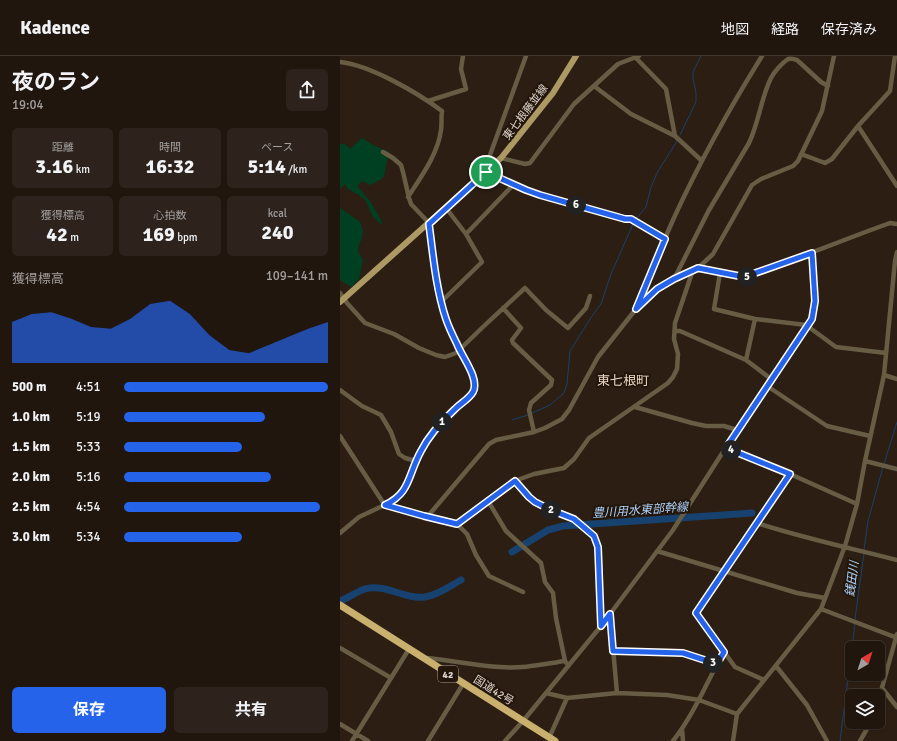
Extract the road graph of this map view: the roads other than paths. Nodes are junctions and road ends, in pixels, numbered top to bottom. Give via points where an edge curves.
1 (463, 56) edge
2 (526, 56) edge
3 (576, 56) edge
4 (636, 56) edge
5 (762, 56) edge
6 (834, 56) edge
7 (895, 56) edge
8 (340, 62) edge
9 (594, 86) junction
10 (828, 86) junction
11 (428, 101) junction
12 (858, 126) junction
13 (675, 136) junction
14 (383, 152) dead end
15 (801, 154) junction
16 (501, 158) junction
17 (702, 160) junction
18 (486, 172) junction
19 (514, 184) junction
20 (897, 186) edge
21 (408, 197) junction
22 (446, 208) junction
23 (429, 224) junction
24 (897, 224) edge
25 (466, 234) junction
26 (665, 239) junction
27 (897, 252) edge
28 (812, 253) junction
29 (695, 269) junction
30 (720, 273) junction
31 (674, 279) junction
32 (895, 288) edge
33 (340, 293) edge
34 (590, 296) dead end
35 (342, 300) edge
36 (441, 302) junction
37 (503, 308) junction
38 (636, 309) junction
39 (755, 319) junction
40 (807, 326) junction
41 (675, 331) junction
42 (459, 349) junction
43 (886, 353) junction
44 (746, 360) junction
45 (884, 375) junction
46 (897, 378) edge
47 (771, 379) junction
48 (767, 386) junction
49 (340, 390) edge
50 (635, 407) junction
51 (737, 430) junction
52 (534, 432) junction
53 (340, 436) edge
54 (870, 436) junction
55 (726, 448) junction
56 (865, 461) junction
57 (416, 462) junction
58 (897, 469) edge
59 (790, 474) junction
60 (515, 481) junction
61 (488, 501) junction
62 (857, 504) junction
63 (385, 505) junction
64 (426, 516) junction
65 (757, 523) junction
66 (457, 524) junction
67 (341, 531) edge
68 (845, 546) junction
69 (657, 551) junction
70 (897, 560) edge
71 (724, 572) junction
72 (523, 592) dead end
73 (825, 598) junction
74 (341, 606) edge
75 (821, 609) junction
76 (610, 614) junction
77 (601, 626) junction
78 (897, 636) edge
79 (340, 648) edge
80 (409, 649) junction
81 (613, 651) junction
82 (724, 652) junction
83 (423, 658) junction
84 (567, 663) junction
85 (717, 664) junction
86 (776, 666) junction
87 (390, 678) junction
88 (764, 680) junction
89 (463, 684) junction
90 (882, 688) joint
91 (546, 693) junction
92 (617, 693) junction
93 (567, 698) junction
94 (699, 700) junction
95 (897, 707) edge
96 (737, 714) junction
97 (523, 721) junction
98 (340, 724) edge
99 (682, 729) junction
100 (867, 729) edge
101 (356, 734) junction
102 (552, 740) edge
103 (352, 741) edge
104 (368, 741) edge
105 (428, 741) edge
106 (505, 741) edge
107 (672, 741) edge
108 (683, 741) edge
109 (733, 741) edge
110 (827, 741) edge
111 (860, 741) edge

1 - 11 street via 461,69 466,89
2 - 18 street
3 - 16 main road, 東七根藤並線 via 553,93
4 - 9 street via 618,64
4 - 13 street via 666,89
5 - 17 street
6 - 10 street
7 - 12 street via 890,91
8 - 11 street via 352,63 393,81
9 - 13 street via 636,116
9 - 16 street via 569,109 531,162 525,164
10 - 15 street via 822,111
10 - 31 street via 794,59 788,59 772,75 749,143 709,210
11 - 21 street via 442,111 441,129 424,173
12 - 15 street via 828,162
12 - 20 street
13 - 17 street
14 - 21 street via 400,165
15 - 29 street via 793,166 752,185 713,254
16 - 18 main road, 東七根藤並線
17 - 26 street
18 - 19 street
18 - 22 main road, 東七根藤並線
19 - 25 street
19 - 26 street via 540,195 631,219
21 - 23 street
22 - 23 main road, 東七根藤並線
22 - 25 street
23 - 35 main road, 東七根藤並線
23 - 36 street
24 - 28 street via 887,224
25 - 36 street via 482,262
26 - 38 street
27 - 32 street
28 - 30 street via 750,276 739,277
28 - 40 street via 815,301 812,319
29 - 30 street
29 - 31 street
29 - 41 street via 677,316
30 - 39 street via 714,309
31 - 38 street via 657,289
32 - 43 street
33 - 35 street
34 - 37 street via 586,308 568,328 525,288
35 - 42 street via 365,323 394,334 419,348 445,357
36 - 42 street via 446,321
37 - 42 street
37 - 52 street via 522,328 512,340 514,343 552,380 529,407
38 - 52 street via 598,357 562,419
39 - 40 street
39 - 44 street
40 - 43 street via 836,346
40 - 47 street
41 - 44 street via 683,332
41 - 50 street via 678,359 673,377
42 - 57 street via 473,375 473,392 438,426 420,451
43 - 45 street
44 - 47 street
45 - 46 street
45 - 54 street
47 - 48 street
48 - 51 street
48 - 54 street via 828,426
49 - 57 street via 362,406 381,415 399,454
50 - 51 street via 692,423
50 - 60 street via 589,438 564,468 524,476
51 - 55 street
52 - 64 street via 501,438 490,444
53 - 63 street
54 - 56 street
55 - 59 street
55 - 69 street
56 - 58 street
56 - 62 street
57 - 63 street via 405,490
59 - 62 street
59 - 65 street
60 - 61 street
60 - 77 street via 535,502 574,519 594,536 598,547
61 - 66 street
61 - 84 street via 506,530 541,563 545,582 553,593
62 - 68 street
63 - 64 street
63 - 67 street via 359,517
64 - 66 street
65 - 68 street
65 - 71 street
66 - 72 street via 467,534 489,576
68 - 70 street
68 - 73 street
69 - 71 street
69 - 76 street
71 - 73 street via 797,593
71 - 82 street via 696,613
73 - 75 street
74 - 80 highway, 国道42号 / 42
75 - 78 street
75 - 86 street
76 - 77 street
76 - 81 street
77 - 84 street
78 - 90 street
79 - 87 street
80 - 83 highway, 国道42号 / 42
80 - 87 street
81 - 85 street via 683,653
81 - 92 street
82 - 85 street
82 - 88 street via 735,668
83 - 84 street via 500,668
83 - 89 highway, 国道42号 / 42
84 - 91 street
85 - 94 street
86 - 88 street
86 - 110 street via 807,706
87 - 101 street
88 - 96 street
89 - 97 highway, 国道42号 / 42
89 - 105 street
90 - 95 street
91 - 93 street
91 - 97 street
92 - 93 street
92 - 94 street via 667,695
93 - 102 street
94 - 96 street
94 - 99 street
96 - 109 street
97 - 102 highway, 国道42号 / 42
97 - 106 street
98 - 101 street
99 - 107 street
99 - 108 street
100 - 111 street
101 - 103 street
101 - 104 street

